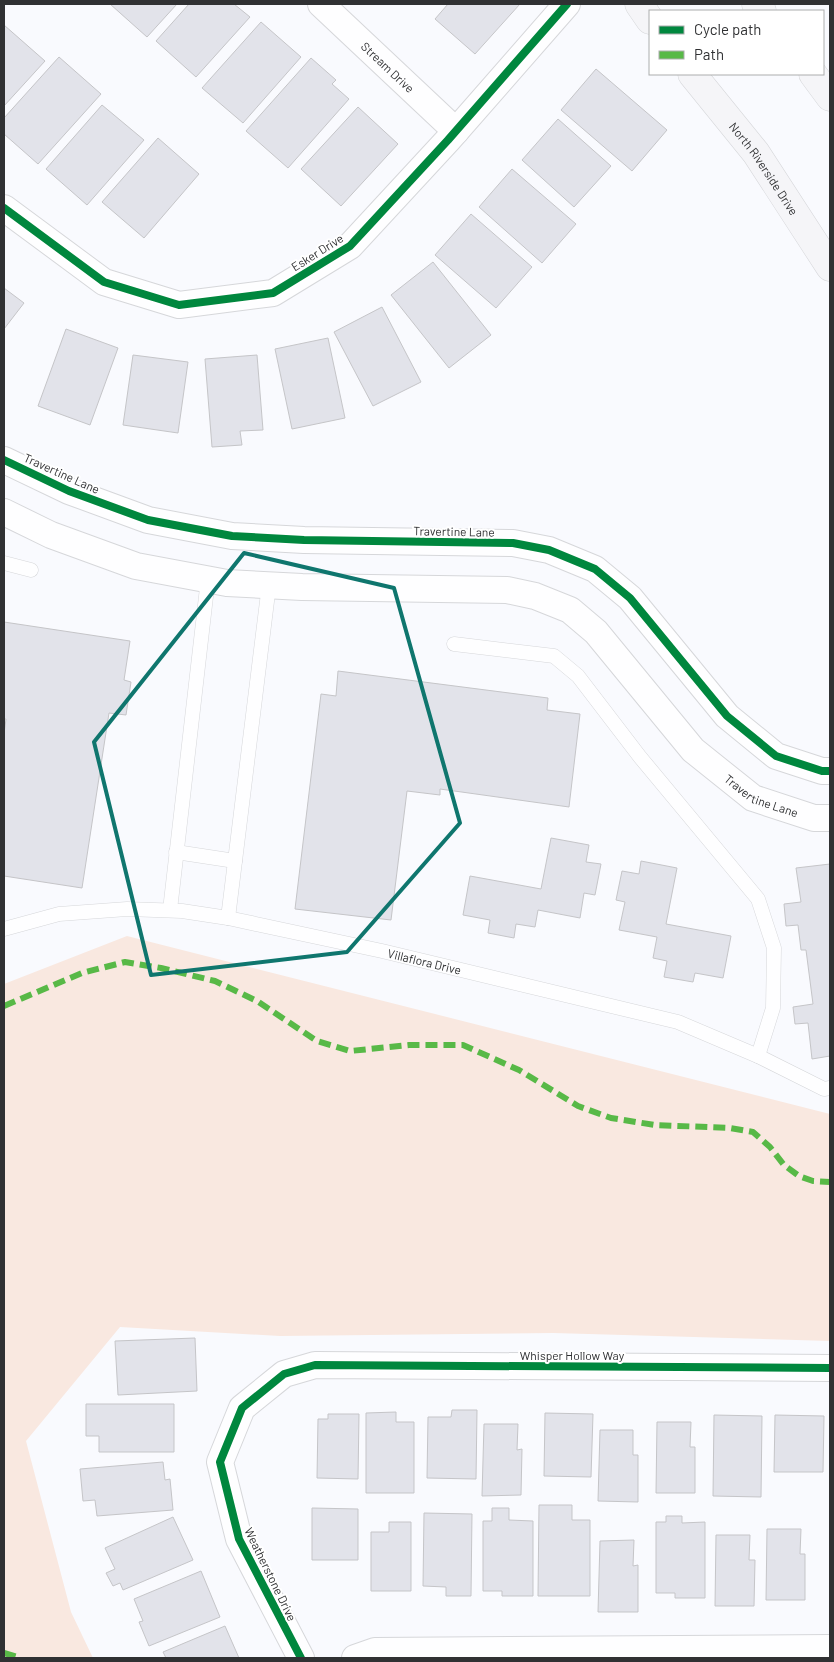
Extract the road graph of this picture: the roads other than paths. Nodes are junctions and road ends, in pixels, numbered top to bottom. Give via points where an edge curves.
1 (321, 4) edge
2 (567, 4) edge
3 (639, 4) edge
4 (649, 19) edge
5 (693, 75) edge
6 (814, 75) edge
7 (830, 97) edge
8 (456, 131) junction
9 (4, 208) edge
10 (830, 267) edge
11 (4, 460) edge
12 (4, 512) edge
13 (4, 563) edge
14 (31, 570) dead end
15 (208, 579) junction
16 (269, 585) junction
17 (454, 644) dead end
18 (830, 771) edge
19 (830, 818) edge
20 (176, 852) junction
21 (235, 861) junction
22 (170, 910) junction
23 (228, 918) junction
24 (4, 929) edge
25 (758, 1056) junction
26 (830, 1088) edge
27 (314, 1365) joint
28 (830, 1368) edge
29 (830, 1648) edge
30 (301, 1658) edge
31 (355, 1658) edge

1 - 8 street, Stream Drive
2 - 8 street, Esker Drive
3 - 4 main road
5 - 10 main road, North Riverside Drive via 756,153
6 - 7 main road
8 - 9 street, Esker Drive via 350,246 273,293 179,305 104,282
11 - 18 street, Travertine Lane via 69,491 148,520 232,536 513,543 548,550 595,569 630,598 727,716 776,756
12 - 15 street, Travertine Lane via 51,535 136,566
13 - 14 lane
15 - 16 street, Travertine Lane
15 - 20 lane
16 - 19 street, Travertine Lane via 507,590 544,599 570,610 596,632 693,750 753,798 814,818
16 - 21 lane
17 - 25 lane via 554,656 578,676 640,757 758,899 774,948 774,1008
20 - 21 lane
20 - 22 lane
21 - 23 lane
22 - 23 lane, Villaflora Drive
22 - 24 lane, Villaflora Drive via 127,909 59,914
23 - 25 lane, Villaflora Drive via 382,951 678,1022
25 - 26 lane, Villaflora Drive
27 - 28 street, Whisper Hollow Way
27 - 30 street, Weatherstone Drive via 284,1374 242,1408 220,1462 239,1539
29 - 31 street via 375,1650

